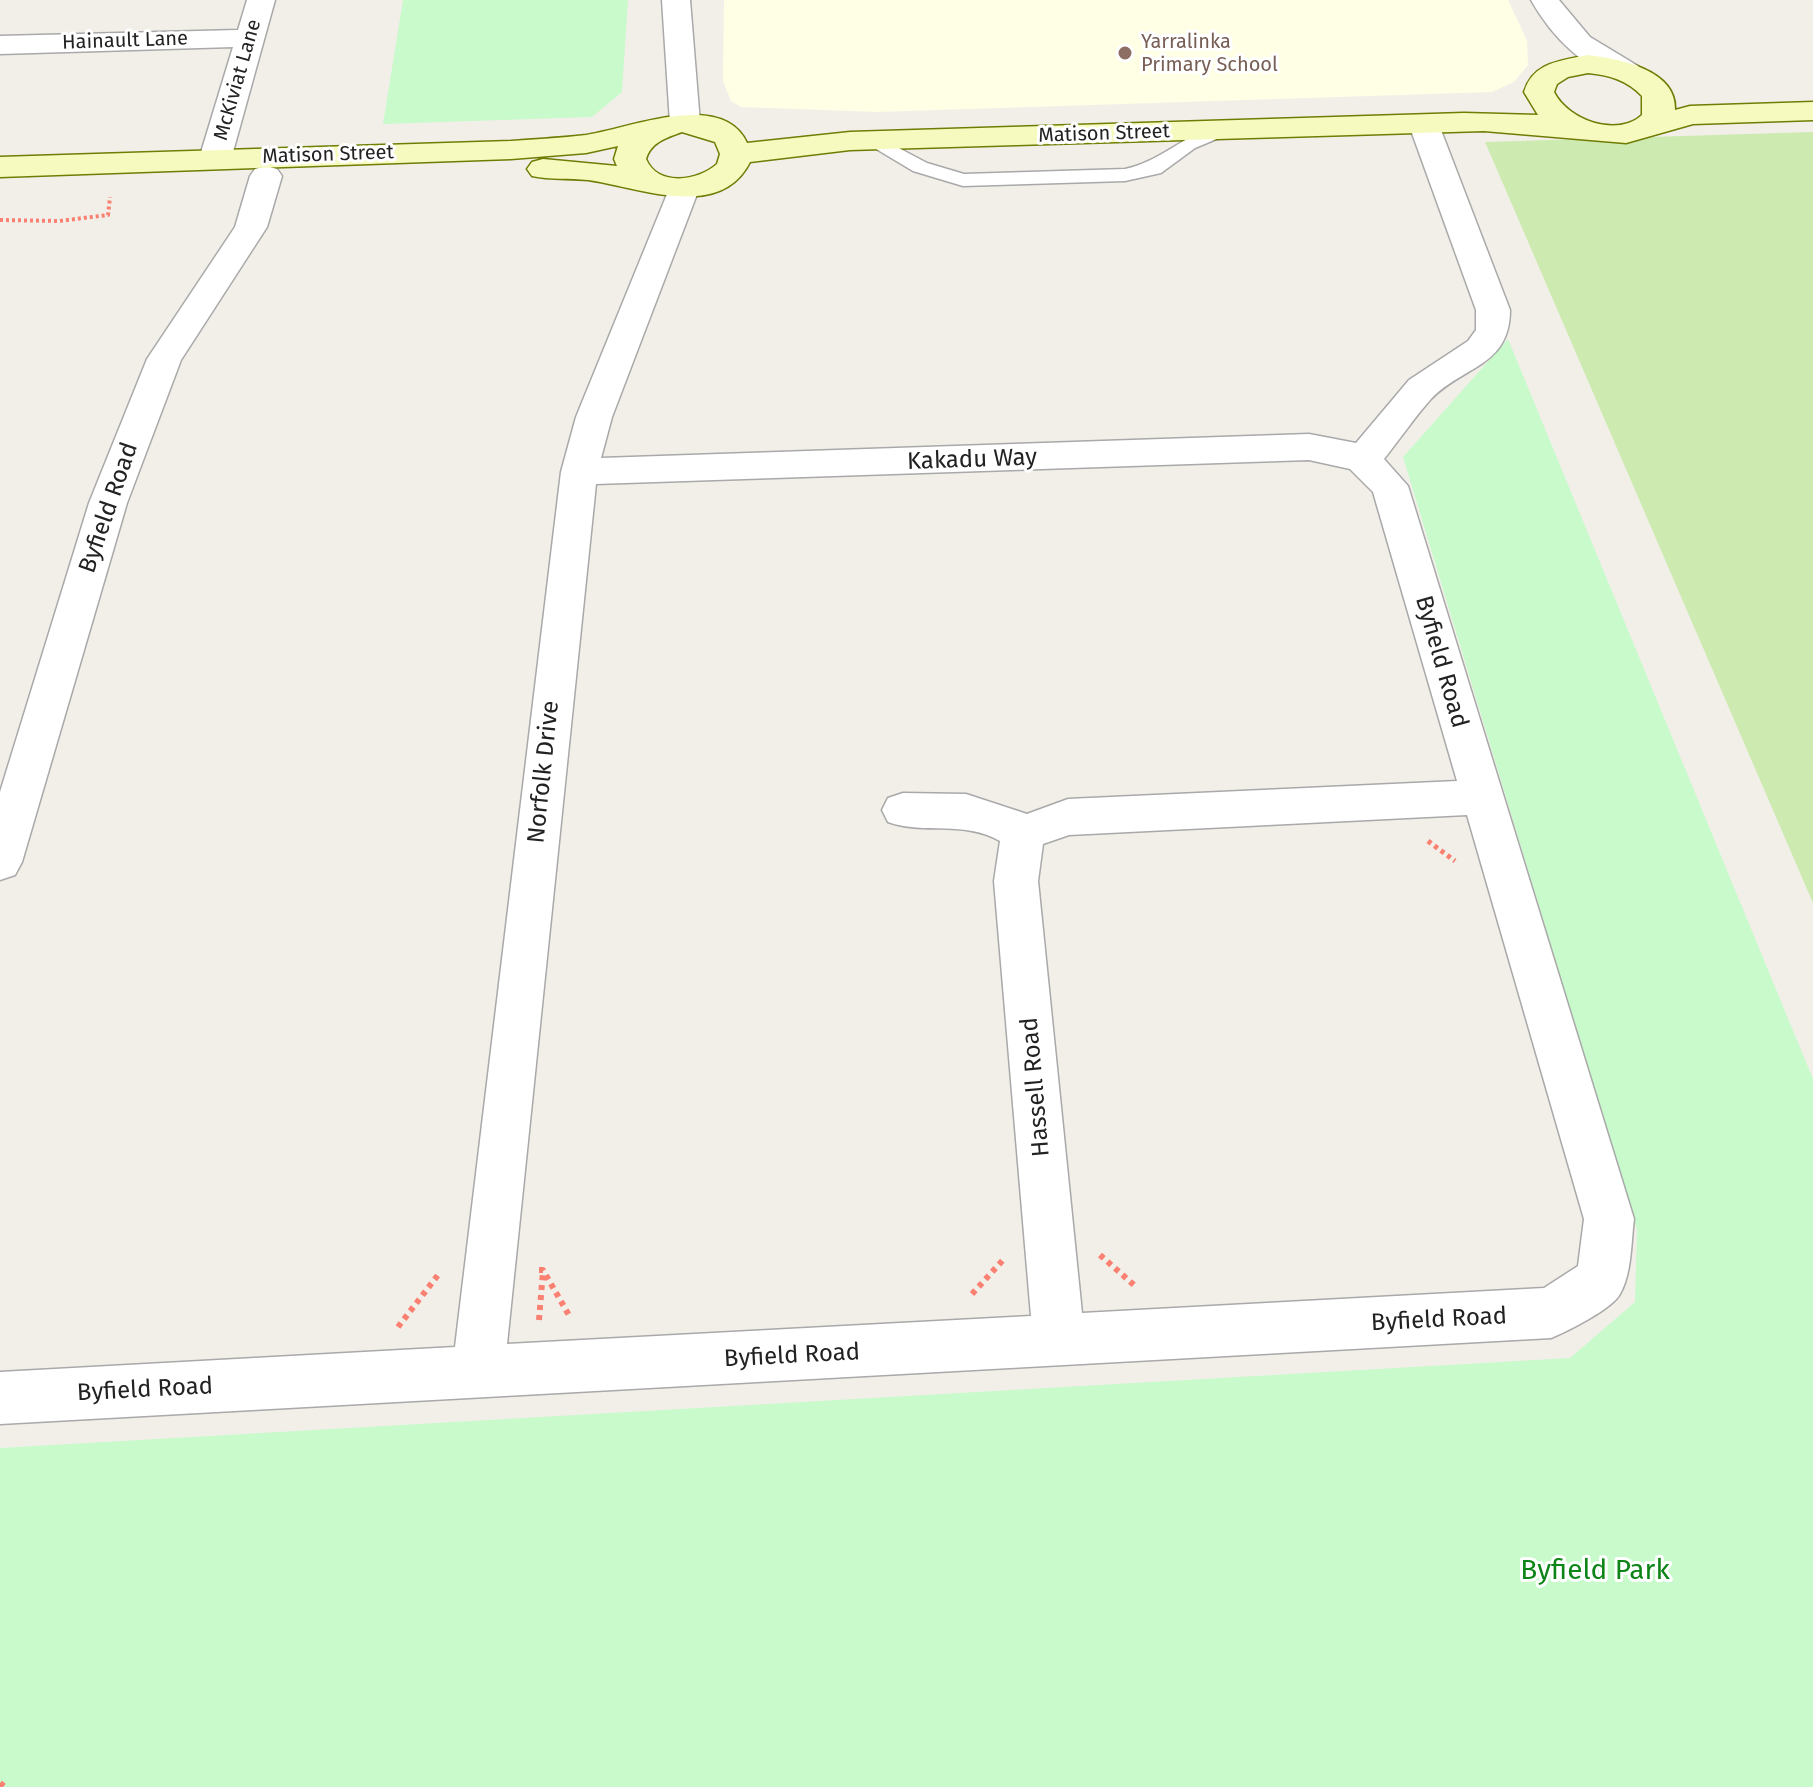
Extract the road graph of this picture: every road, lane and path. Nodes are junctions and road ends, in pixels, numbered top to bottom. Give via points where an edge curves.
1 (261, 0) edge
2 (676, 0) edge
3 (1545, 0) edge
4 (1559, 27) junction
5 (250, 38) junction
6 (0, 45) edge
7 (1635, 76) junction
8 (1545, 79) junction
9 (1813, 111) edge
10 (1769, 112) junction
11 (1473, 120) junction
12 (1424, 125) junction
13 (670, 126) junction
14 (1583, 130) junction
15 (1220, 131) junction
16 (1642, 131) junction
17 (872, 141) junction
18 (736, 154) junction
19 (215, 159) junction
20 (0, 167) edge
21 (266, 176) junction
22 (640, 179) junction
23 (0, 187) edge
24 (683, 189) junction
25 (111, 190) dead end
26 (0, 220) edge
27 (1363, 460) junction
28 (579, 472) junction
29 (1480, 797) junction
30 (1395, 801) junction
31 (8, 808) edge
32 (903, 810) dead end
33 (1023, 833) junction
34 (0, 862) edge
35 (1460, 865) dead end
36 (1100, 1240) dead end
37 (544, 1254) dead end
38 (1102, 1255) junction
39 (1051, 1256) junction
40 (543, 1270) junction
41 (490, 1271) junction
42 (1137, 1287) dead end
43 (968, 1300) dead end
44 (574, 1325) dead end
45 (395, 1332) dead end
46 (1059, 1342) junction
47 (536, 1370) junction
48 (478, 1372) junction
49 (0, 1398) edge
50 (0, 1783) edge
51 (5, 1787) edge

1 - 5 street, McKiviat Lane
2 - 13 street
3 - 4 street
4 - 7 street via 1592,54
4 - 8 street via 1560,48
5 - 6 street, Hainault Lane
5 - 19 street, McKiviat Lane
7 - 8 street, Matison Street via 1588,64 1569,66
7 - 10 street via 1671,93
7 - 16 street via 1662,102 1655,123
8 - 11 street, Matison Street via 1517,101
8 - 14 street via 1541,101 1550,113
9 - 10 street
10 - 16 street via 1690,115
11 - 12 street, Matison Street
11 - 14 street, Matison Street
12 - 15 street, Matison Street
12 - 27 street via 1493,310 1493,331 1480,349 1421,388
13 - 18 street via 714,128 728,136
13 - 19 street, Matison Street via 541,148
13 - 22 street via 640,136 628,158
14 - 16 street, Matison Street
15 - 17 street, Matison Street
15 - 17 lane via 1188,144 1154,169 1125,175 963,180 920,167
17 - 18 street, Matison Street
18 - 24 street via 731,170 719,179
19 - 20 street, Matison Street
21 - 22 street, Matison Street via 518,169 584,170
21 - 23 street, Matison Street
21 - 31 street, Byfield Road via 251,227 158,373 108,503
22 - 24 street
24 - 28 street, Norfolk Drive via 594,417
25 - 26 path via 108,215
27 - 28 street, Kakadu Way via 1309,447
27 - 29 street, Byfield Road via 1390,486
28 - 41 street, Norfolk Drive
29 - 30 street
29 - 46 street, Byfield Road via 1609,1219 1601,1280 1551,1313
30 - 33 street via 1068,817
30 - 35 path via 1404,838 1423,838
31 - 34 street, Byfield Road
32 - 33 street via 984,812
33 - 39 street, Hassell Road via 1016,881
36 - 38 path
37 - 40 path
38 - 39 path
38 - 42 path
39 - 43 path via 1005,1258
39 - 46 street, Hassell Road
40 - 41 path
40 - 44 path
40 - 47 path
41 - 45 path via 439,1273
41 - 48 street, Norfolk Drive
46 - 47 street, Byfield Road
47 - 48 street, Byfield Road
48 - 49 street, Byfield Road
50 - 51 path

